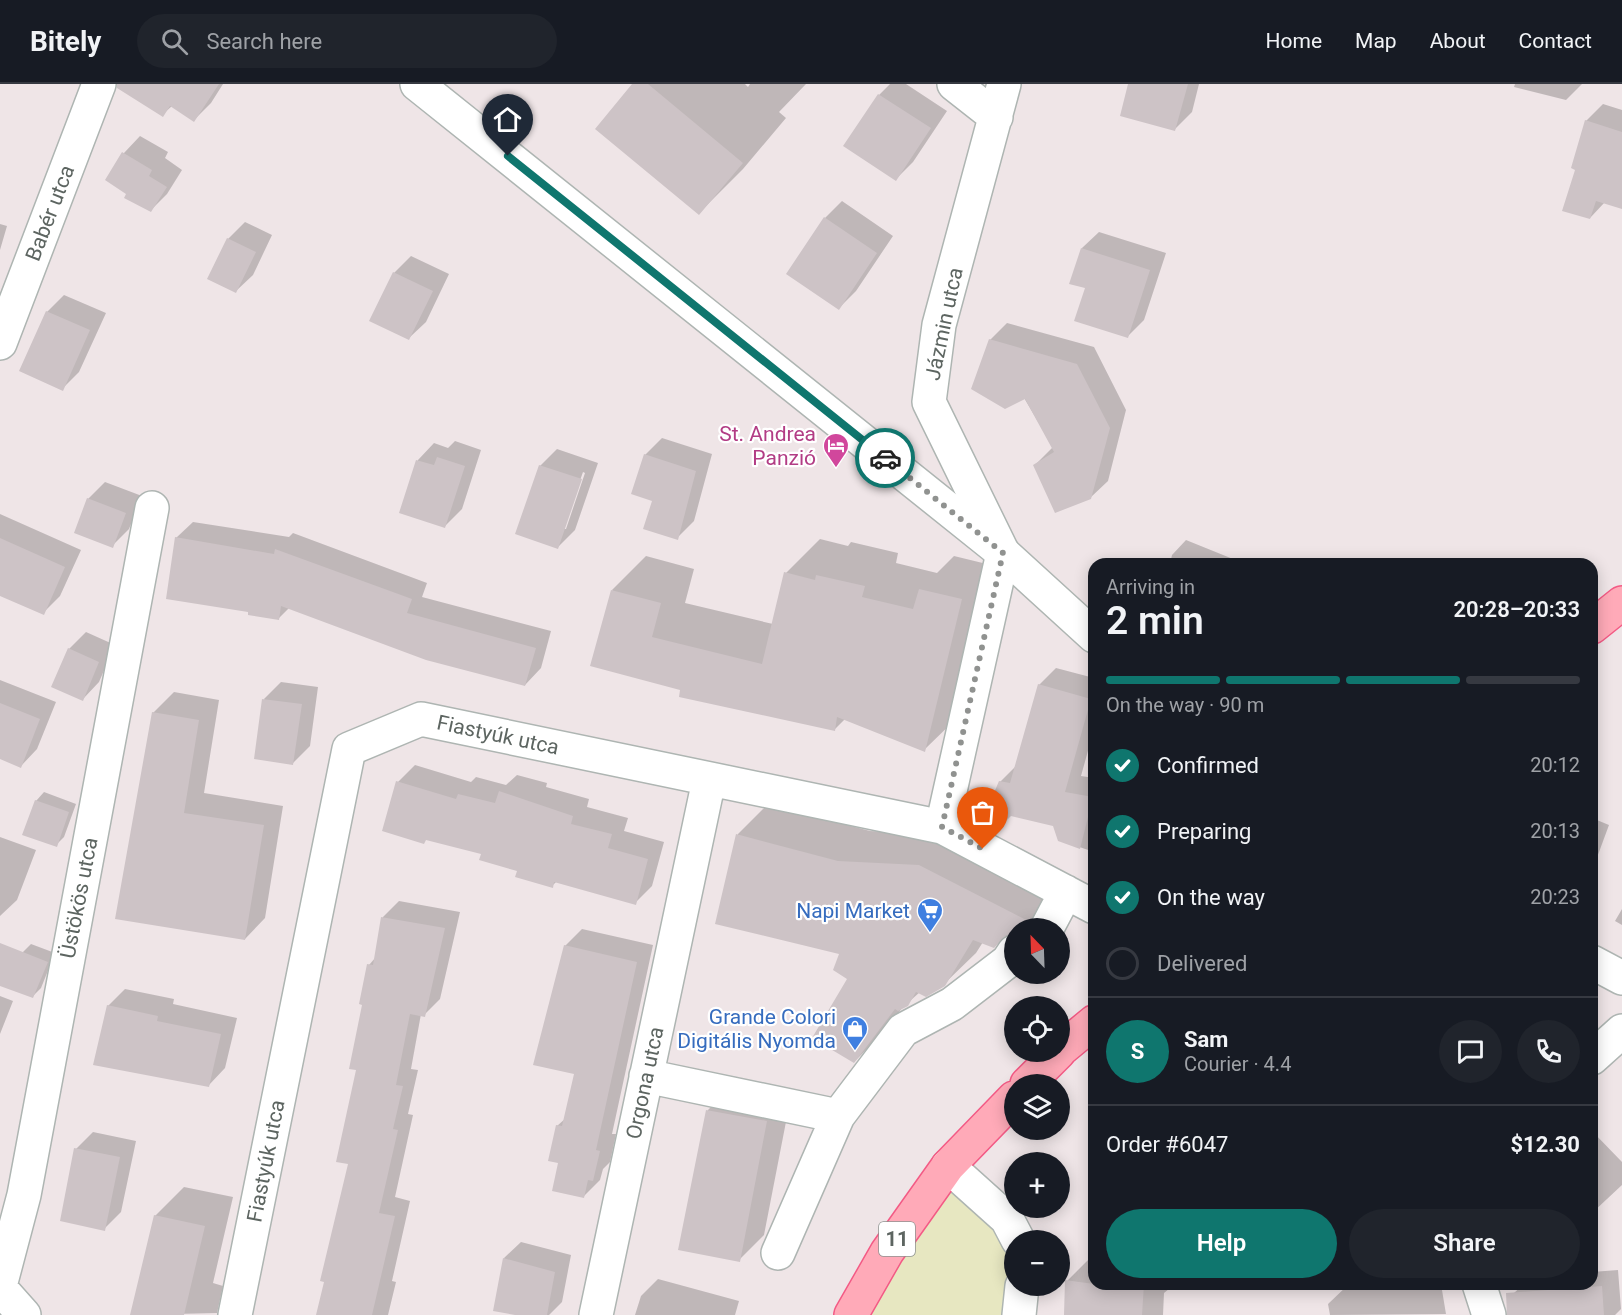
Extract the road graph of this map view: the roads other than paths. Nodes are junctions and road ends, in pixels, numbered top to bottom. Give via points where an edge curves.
1 (99, 84) edge
2 (417, 84) edge
3 (954, 84) edge
4 (1004, 84) edge
5 (996, 117) junction
6 (0, 343) edge
7 (152, 508) dead end
8 (1003, 553) junction
9 (1622, 603) edge
10 (1598, 622) edge
11 (1088, 631) edge
12 (709, 780) junction
13 (942, 827) junction
14 (1079, 899) edge
15 (1058, 918) edge
16 (1004, 964) edge
17 (1598, 965) edge
18 (1622, 978) edge
19 (1088, 1027) edge
20 (1622, 1031) edge
21 (1070, 1042) edge
22 (1598, 1053) edge
23 (1048, 1062) edge
24 (1037, 1074) edge
25 (646, 1076) junction
26 (1004, 1108) edge
27 (838, 1116) junction
28 (948, 1166) junction
29 (1013, 1230) edge
30 (778, 1252) dead end
31 (0, 1287) edge
32 (1481, 1290) edge
33 (1021, 1296) edge
34 (24, 1315) edge
35 (235, 1315) edge
36 (596, 1315) edge
37 (851, 1315) edge
38 (1019, 1315) edge
39 (1489, 1315) edge

1 - 6 street, Babér utca
2 - 8 street
3 - 5 street
4 - 5 street, Jázmin utca
5 - 8 street, Jázmin utca via 939,325 928,402
7 - 31 street, Üstökös utca via 24,1195
8 - 11 street
8 - 13 street
9 - 10 main road
12 - 13 street, Fiastyúk utca
12 - 25 street, Orgona utca
12 - 35 street, Fiastyúk utca via 421,719 349,749
13 - 14 street, Fiastyúk utca
14 - 15 street
16 - 27 street via 952,1004 903,1030
17 - 18 street
19 - 21 main road
20 - 22 street
23 - 24 main road
25 - 27 street
25 - 36 street, Orgona utca
26 - 28 main road, 11
27 - 30 street
28 - 29 street via 1007,1219
28 - 37 main road, 11 via 887,1252
31 - 34 street
32 - 39 street
33 - 38 street

